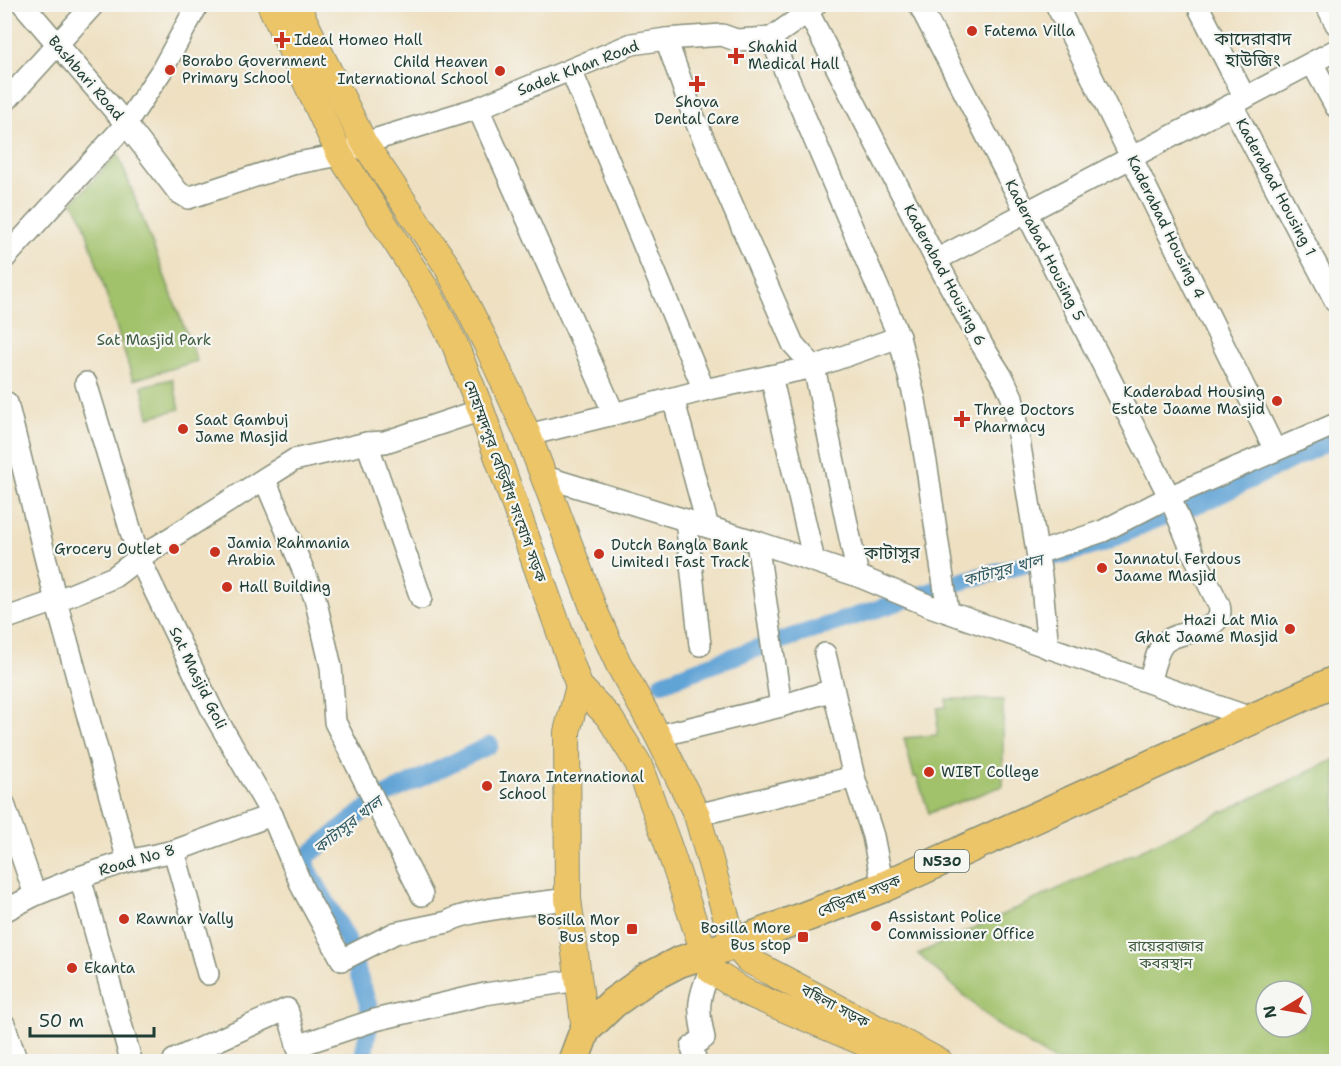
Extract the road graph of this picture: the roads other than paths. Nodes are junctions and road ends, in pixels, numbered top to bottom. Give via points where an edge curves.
1 (23, 4) edge
2 (94, 4) edge
3 (198, 4) edge
4 (270, 4) edge
5 (296, 4) edge
6 (919, 4) edge
7 (1056, 4) edge
8 (1197, 4) edge
9 (1326, 4) edge
10 (812, 8) edge
11 (1336, 24) edge
12 (771, 38) junction
13 (666, 39) junction
14 (57, 46) junction
15 (1336, 50) edge
16 (1312, 63) junction
17 (571, 70) junction
18 (1238, 101) junction
19 (4, 103) edge
20 (1336, 107) edge
21 (478, 108) junction
22 (126, 124) junction
23 (364, 143) junction
24 (340, 155) junction
25 (1131, 157) junction
26 (1026, 212) junction
27 (4, 259) edge
28 (936, 260) junction
29 (1336, 302) edge
30 (899, 337) junction
31 (814, 367) junction
32 (771, 376) junction
33 (86, 383) dead end
34 (704, 390) junction
35 (673, 398) junction
36 (6, 403) edge
37 (481, 410) junction
38 (614, 414) junction
39 (1336, 424) edge
40 (525, 428) junction
41 (491, 439) junction
42 (367, 443) junction
43 (1275, 450) junction
44 (543, 476) junction
45 (265, 480) junction
46 (1170, 499) junction
47 (686, 520) junction
48 (708, 527) junction
49 (757, 542) junction
50 (1038, 553) junction
51 (139, 558) junction
52 (814, 561) junction
53 (858, 576) junction
54 (421, 598) dead end
55 (56, 601) junction
56 (942, 605) junction
57 (4, 619) edge
58 (700, 645) dead end
59 (1048, 648) junction
60 (825, 654) dead end
61 (1336, 681) edge
62 (1149, 682) junction
63 (579, 686) junction
64 (833, 690) junction
65 (780, 706) junction
66 (1254, 719) junction
67 (658, 736) junction
68 (854, 777) junction
69 (4, 804) edge
70 (272, 815) junction
71 (697, 815) junction
72 (174, 851) junction
73 (128, 861) junction
74 (80, 877) junction
75 (883, 887) junction
76 (35, 895) junction
77 (422, 895) dead end
78 (568, 899) junction
79 (4, 911) edge
80 (734, 944) junction
81 (707, 962) junction
82 (208, 974) dead end
83 (578, 980) junction
84 (4, 1024) edge
85 (585, 1030) junction
86 (300, 1054) edge
87 (131, 1060) edge
88 (174, 1060) dead end
89 (17, 1062) edge
90 (573, 1062) edge
91 (696, 1062) edge
92 (909, 1062) edge
93 (940, 1062) edge

1 - 14 street, Bashbari Road
2 - 14 street
3 - 22 street via 162,70
4 - 24 main road, মোহাম্মদপুর বেড়িবাঁধ সংযোগ সড়ক
5 - 23 main road, মোহাম্মদপুর বেড়িবাঁধ সংযোগ সড়ক
6 - 26 street, Kaderabad Housing 5
7 - 25 street, Kaderabad Housing 4
8 - 18 street, Kaderabad Housing 1
9 - 11 street
10 - 12 street
10 - 28 street, Kaderabad Housing 6
12 - 13 street, Sadek Khan Road via 736,40 722,35
12 - 30 street
13 - 17 street, Sadek Khan Road via 632,44
13 - 31 street via 693,115 793,344
14 - 19 street
14 - 22 street, Bashbari Road
15 - 16 street
16 - 18 street
16 - 20 street
17 - 21 street, Sadek Khan Road
17 - 34 street
18 - 25 street
18 - 29 street, Kaderabad Housing 1
21 - 23 street, Sadek Khan Road
21 - 38 street
22 - 24 street, Bashbari Road via 178,192 188,198 292,164
22 - 27 street
23 - 24 street, Sadek Khan Road
23 - 40 main road, মোহাম্মদপুর বেড়িবাঁধ সংযোগ সড়ক via 447,266
24 - 37 main road, মোহাম্মদপুর বেড়িবাঁধ সংযোগ সড়ক via 428,292
25 - 26 street
25 - 43 street, Kaderabad Housing 4
26 - 28 street
26 - 46 street, Kaderabad Housing 5
28 - 50 street, Kaderabad Housing 6 via 1011,397
30 - 31 street
30 - 56 street via 915,400 942,573
31 - 32 street
31 - 53 street
32 - 34 street
32 - 52 street
33 - 51 street, Sat Masjid Goli
34 - 35 street
35 - 38 street
35 - 48 street
36 - 55 street
37 - 41 main road, মোহাম্মদপুর বেড়িবাঁধ সংযোগ সড়ক
37 - 42 street via 385,442
38 - 40 street
39 - 43 street
40 - 41 main road
40 - 44 main road, মোহাম্মদপুর বেড়িবাঁধ সংযোগ সড়ক
41 - 63 main road, মোহাম্মদপুর বেড়িবাঁধ সংযোগ সড়ক
42 - 45 street via 294,460
42 - 54 street
43 - 46 street
44 - 47 street
44 - 67 main road, মোহাম্মদপুর বেড়িবাঁধ সংযোগ সড়ক via 613,653
45 - 51 street
45 - 77 street via 315,598 331,667 335,722
46 - 50 street via 1103,531
46 - 62 street, Kaderabad Housing 5 via 1219,605 1220,617 1210,625 1162,644
47 - 48 street
47 - 58 street
48 - 49 street
49 - 52 street
49 - 65 street
50 - 59 street, Kaderabad Housing 6
51 - 55 street via 114,577
51 - 70 street, Sat Masjid Goli via 214,714
52 - 53 street
53 - 56 street
55 - 57 street
55 - 73 street
56 - 59 street
59 - 62 street
60 - 64 street
61 - 66 highway, বেড়িবাধ সড়ক / N530
62 - 66 street
63 - 78 main road via 567,732
63 - 81 main road, মোহাম্মদপুর বেড়িবাঁধ সংযোগ সড়ক via 609,717 638,763
64 - 65 street
64 - 68 street
65 - 67 street
66 - 75 highway, বেড়িবাধ সড়ক / N530
67 - 71 main road, মোহাম্মদপুর বেড়িবাঁধ সংযোগ সড়ক
68 - 71 street
68 - 75 street via 873,836
69 - 76 street
70 - 72 street, Road No 8
70 - 78 street, Sat Masjid Goli via 303,889 342,960 395,933 453,918
71 - 80 main road, মোহাম্মদপুর বেড়িবাঁধ সংযোগ সড়ক
72 - 73 street, Road No 8
72 - 82 street
73 - 74 street, Road No 8
74 - 76 street, Road No 8
74 - 87 street
75 - 80 highway, বেড়িবাধ সড়ক / N530
76 - 79 street, Road No 8
78 - 83 main road
80 - 81 highway, বেড়িবাধ সড়ক / N530
80 - 93 main road, বছিলা সড়ক via 748,960
81 - 85 highway, বেড়িবাধ সড়ক / N530 via 679,962 648,978
81 - 91 street via 698,1011 704,1038 692,1047
81 - 92 main road, বছিলা সড়ক via 745,992
83 - 85 main road
83 - 86 street via 485,994 375,1020 339,1032
84 - 89 street
85 - 90 highway, বেড়িবাধ সড়ক / N530
86 - 88 street via 287,1009

